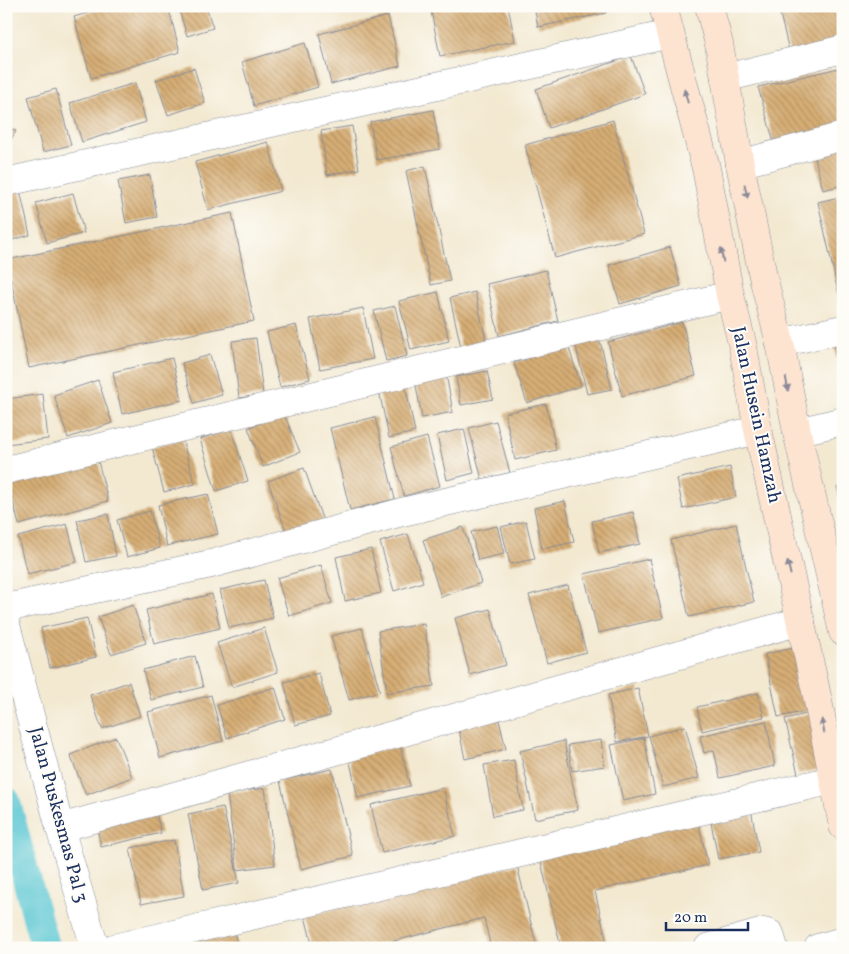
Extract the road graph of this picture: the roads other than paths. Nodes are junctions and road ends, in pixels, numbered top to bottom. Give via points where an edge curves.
1 (663, 6) edge
2 (709, 6) edge
3 (670, 34) junction
4 (843, 49) edge
5 (725, 78) junction
6 (843, 136) edge
7 (740, 164) junction
8 (6, 182) edge
9 (730, 295) junction
10 (843, 329) edge
11 (780, 343) junction
12 (843, 421) edge
13 (758, 430) junction
14 (797, 432) junction
15 (6, 470) edge
16 (6, 608) edge
17 (801, 621) junction
18 (6, 625) edge
19 (843, 632) edge
20 (833, 780) junction
21 (843, 826) edge
22 (60, 828) junction
23 (843, 941) edge
24 (95, 948) edge
25 (114, 948) edge
26 (708, 948) edge
27 (774, 948) edge
28 (818, 948) edge

1 - 3 street, Jalan Husein Hamzah
2 - 5 street, Jalan Husein Hamzah
3 - 8 street
9 -> 3 street, Jalan Husein Hamzah via 706,168
4 - 5 street
5 - 7 street, Jalan Husein Hamzah
6 - 7 street
7 -> 11 street, Jalan Husein Hamzah
9 - 13 street, Jalan Husein Hamzah
9 - 15 street
10 - 11 street
11 -> 14 street, Jalan Husein Hamzah
12 - 14 street
13 - 16 street via 402,512 211,564
17 -> 13 street, Jalan Husein Hamzah
14 - 19 street, Jalan Husein Hamzah
20 -> 17 street, Jalan Husein Hamzah
17 - 22 street
18 - 22 street, Jalan Puskesmas Pal 3
20 - 21 street, Jalan Husein Hamzah
20 - 25 street
22 - 24 street, Jalan Puskesmas Pal 3
23 - 28 street
26 - 27 street via 764,932 770,934

